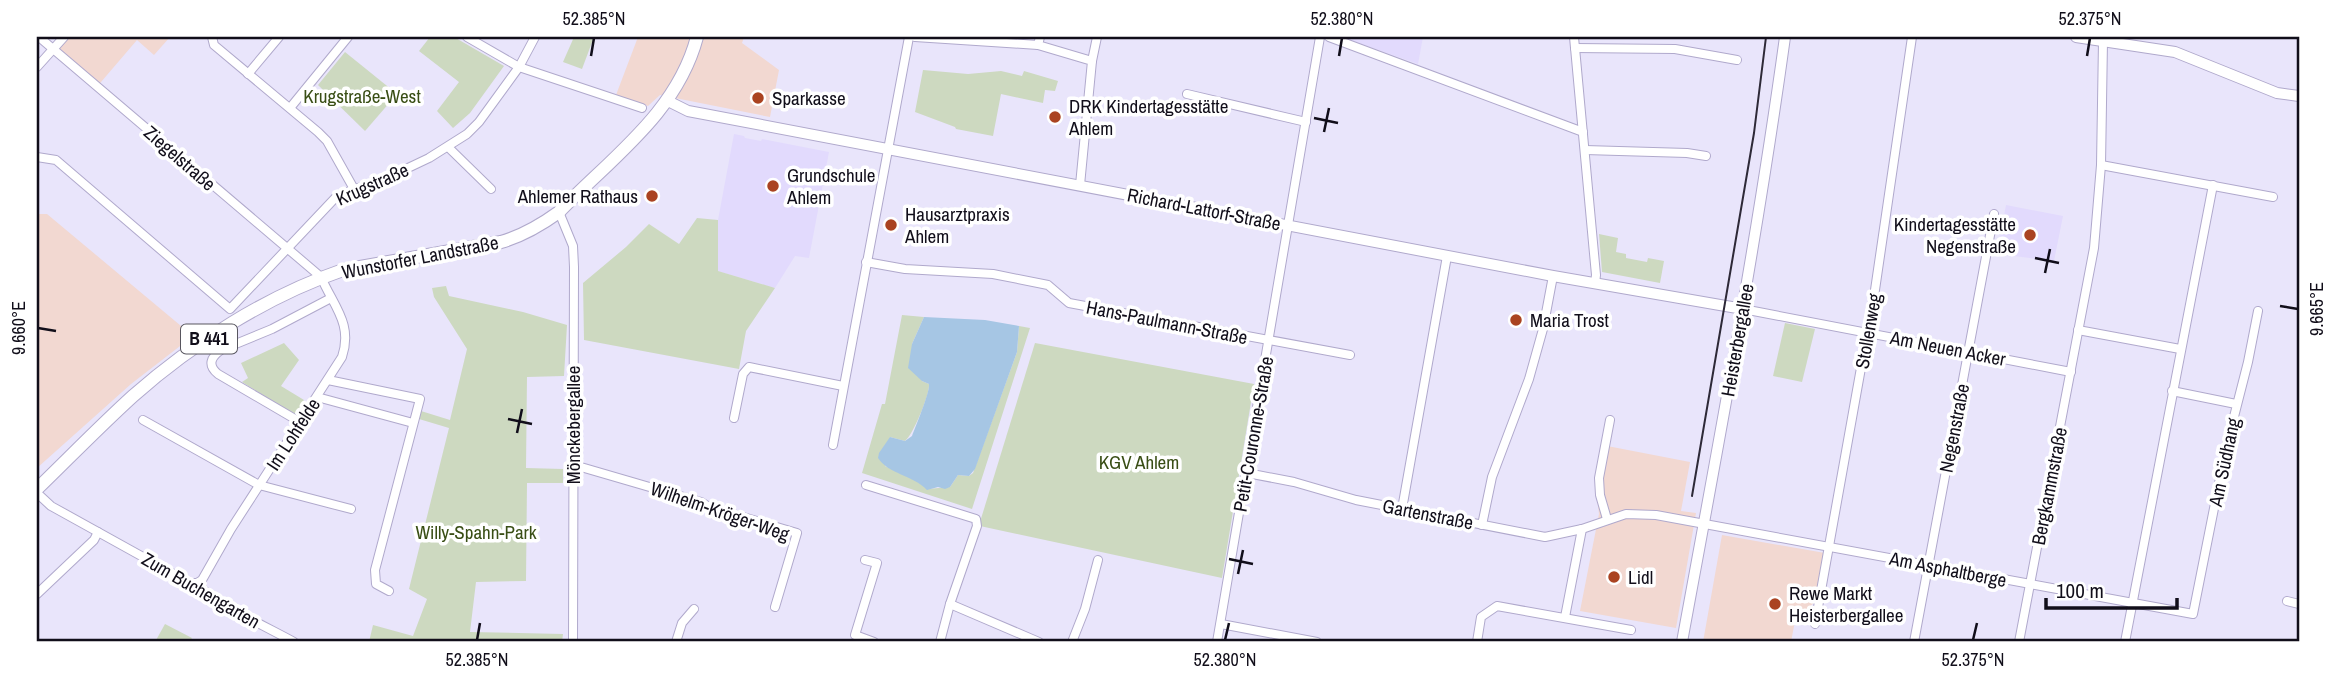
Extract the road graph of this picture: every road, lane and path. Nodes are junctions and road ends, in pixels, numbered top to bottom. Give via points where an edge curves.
1 (39, 37) edge
2 (64, 37) edge
3 (212, 37) edge
4 (279, 37) edge
5 (348, 37) edge
6 (467, 37) edge
7 (535, 37) edge
8 (698, 37) edge
9 (909, 37) edge
10 (915, 37) edge
11 (1097, 37) edge
12 (1320, 37) edge
13 (1329, 37) edge
14 (1574, 37) edge
15 (1785, 37) edge
16 (1912, 37) edge
17 (2076, 37) edge
18 (1039, 41) edge
19 (2104, 41) junction
20 (1575, 48) junction
21 (52, 49) junction
22 (1737, 60) dead end
23 (1092, 61) junction
24 (37, 67) edge
25 (519, 67) junction
26 (248, 74) junction
27 (1187, 94) dead end
28 (2299, 96) edge
29 (668, 100) junction
30 (290, 108) junction
31 (642, 108) dead end
32 (1306, 122) junction
33 (1583, 132) junction
34 (448, 147) junction
35 (887, 149) junction
36 (1585, 150) junction
37 (1706, 156) dead end
38 (37, 157) edge
39 (2101, 165) junction
40 (1080, 185) junction
41 (2213, 185) junction
42 (354, 189) junction
43 (491, 189) dead end
44 (2273, 197) dead end
45 (559, 212) junction
46 (1994, 214) dead end
47 (1288, 225) junction
48 (287, 249) junction
49 (1447, 256) junction
50 (866, 262) junction
51 (1553, 276) junction
52 (321, 277) junction
53 (1595, 283) junction
54 (331, 299) junction
55 (1742, 309) junction
56 (2258, 311) dead end
57 (2078, 330) junction
58 (1868, 333) junction
59 (1269, 341) junction
60 (2180, 349) junction
61 (1969, 352) junction
62 (1350, 355) dead end
63 (2071, 372) junction
64 (328, 380) junction
65 (844, 386) junction
66 (2172, 391) junction
67 (317, 397) junction
68 (2236, 404) junction
69 (734, 418) dead end
70 (143, 420) dead end
71 (1609, 420) dead end
72 (300, 422) junction
73 (413, 423) junction
74 (833, 445) dead end
75 (574, 466) junction
76 (1247, 473) junction
77 (259, 485) junction
78 (866, 485) dead end
79 (37, 491) edge
80 (351, 509) dead end
81 (1402, 509) junction
82 (1607, 519) junction
83 (1703, 524) junction
84 (1482, 525) junction
85 (1582, 529) junction
86 (98, 532) junction
87 (1830, 547) junction
88 (864, 559) dead end
89 (1098, 560) dead end
90 (1928, 565) junction
91 (197, 583) junction
92 (2031, 585) junction
93 (389, 591) dead end
94 (37, 594) edge
95 (2287, 601) dead end
96 (2132, 603) junction
97 (950, 604) junction
98 (2299, 604) edge
99 (775, 607) dead end
100 (694, 609) dead end
101 (2193, 614) joint
102 (1564, 617) junction
103 (1221, 624) junction
104 (1815, 624) dead end
105 (1631, 630) dead end
106 (294, 642) edge
107 (573, 642) edge
108 (676, 642) edge
109 (874, 642) edge
110 (940, 642) edge
111 (1039, 642) edge
112 (1072, 642) edge
113 (1217, 642) edge
114 (1317, 642) edge
115 (1476, 642) edge
116 (1682, 642) edge
117 (1913, 642) edge
118 (2018, 642) edge
119 (2125, 642) edge

1 - 21 street, Ziegelstraße
2 - 21 street
3 - 26 street via 214,45
4 - 26 street
5 - 30 street
6 - 25 street
7 - 25 street, Krugstraße
8 - 29 main road, Wunstorfer Landstraße / B 441
9 - 35 street
10 - 18 street
11 - 23 street
12 - 32 street, Petit-Couronne-Straße
13 - 33 street
14 - 20 street
15 - 55 street, Heisterbergallee
16 - 58 street, Stollenweg
17 - 19 street
18 - 23 street
19 - 28 street via 2175,51 2277,93
19 - 39 street, Bergkammstraße
20 - 22 street via 1675,49
20 - 33 street
21 - 24 street
21 - 48 street, Ziegelstraße
23 - 40 street
25 - 31 street
25 - 34 street, Krugstraße via 479,122
26 - 30 street
27 - 32 street
29 - 35 street, Richard-Lattorf-Straße via 688,111
29 - 45 main road, Wunstorfer Landstraße / B 441
30 - 42 street via 327,141
32 - 47 street, Petit-Couronne-Straße
33 - 36 street
34 - 42 street, Krugstraße
34 - 43 street
35 - 40 street, Richard-Lattorf-Straße
35 - 50 street
36 - 37 street
36 - 53 street
38 - 48 street, Krugstraße via 56,160 230,309
39 - 41 street
39 - 57 street, Bergkammstraße via 2094,248
40 - 47 street, Richard-Lattorf-Straße
41 - 44 street
41 - 60 street
42 - 48 street, Krugstraße via 329,202
45 - 52 main road, Wunstorfer Landstraße / B 441 via 501,242 379,262
45 - 75 street, Mönckebergallee via 573,246
46 - 61 street, Negenstraße
47 - 49 street, Richard-Lattorf-Straße
47 - 59 street, Petit-Couronne-Straße
48 - 52 street, Ziegelstraße
49 - 51 street, Richard-Lattorf-Straße
49 - 81 street
50 - 59 street, Hans-Paulmann-Straße via 993,274 1048,285 1069,303
50 - 65 street
51 - 53 street, Richard-Lattorf-Straße
51 - 84 street via 1529,379 1492,477
52 - 54 street, Im Lohfelde
52 - 79 main road, Wunstorfer Landstraße / B 441 via 260,307 174,364 134,396
53 - 55 street, Richard-Lattorf-Straße
54 - 64 street, Im Lohfelde via 346,331 346,344
54 - 72 street via 221,350 211,362 218,374
55 - 58 street, Am Neuen Acker
55 - 83 street, Heisterbergallee
56 - 68 street, Am Südhang
57 - 60 street
57 - 63 street, Bergkammstraße
58 - 61 street, Am Neuen Acker
58 - 87 street, Stollenweg
59 - 62 street, Hans-Paulmann-Straße
59 - 76 street, Petit-Couronne-Straße
60 - 66 street
61 - 63 street, Am Neuen Acker
61 - 90 street, Negenstraße
63 - 92 street, Bergkammstraße
64 - 67 street, Im Lohfelde
64 - 73 street via 420,400
65 - 69 street via 749,367 743,374
65 - 74 street
66 - 68 street
66 - 96 street
67 - 72 street, Im Lohfelde
67 - 73 street
68 - 101 street, Am Südhang
70 - 77 street
71 - 82 street via 1599,478
72 - 77 street, Im Lohfelde
73 - 93 street via 375,570 376,584
75 - 99 street, Wilhelm-Kröger-Weg via 797,533
75 - 107 street, Mönckebergallee
76 - 81 street, Gartenstraße
76 - 103 street, Petit-Couronne-Straße
77 - 80 street
77 - 91 street, Im Lohfelde
78 - 97 street via 976,519
79 - 86 street, Zum Buchengarten via 51,506
81 - 84 street, Gartenstraße
82 - 83 street, Gartenstraße via 1645,513
82 - 85 street, Gartenstraße
83 - 87 street, Am Asphaltberge
83 - 116 street, Heisterbergallee
84 - 85 street, Gartenstraße via 1545,537
85 - 102 street
86 - 91 street, Zum Buchengarten
86 - 94 street
87 - 90 street, Am Asphaltberge
87 - 104 street, Stollenweg
88 - 109 street via 877,563 855,635
89 - 112 street
90 - 92 street, Am Asphaltberge
90 - 117 street, Negenstraße
91 - 106 street, Zum Buchengarten via 215,599
92 - 96 street, Am Asphaltberge
92 - 118 street, Bergkammstraße
95 - 98 street
96 - 101 street, Am Asphaltberge
96 - 119 street
97 - 110 street
97 - 111 street
100 - 108 street via 682,623
102 - 105 street
102 - 115 street via 1497,606 1481,617
103 - 113 street, Petit-Couronne-Straße
103 - 114 street

